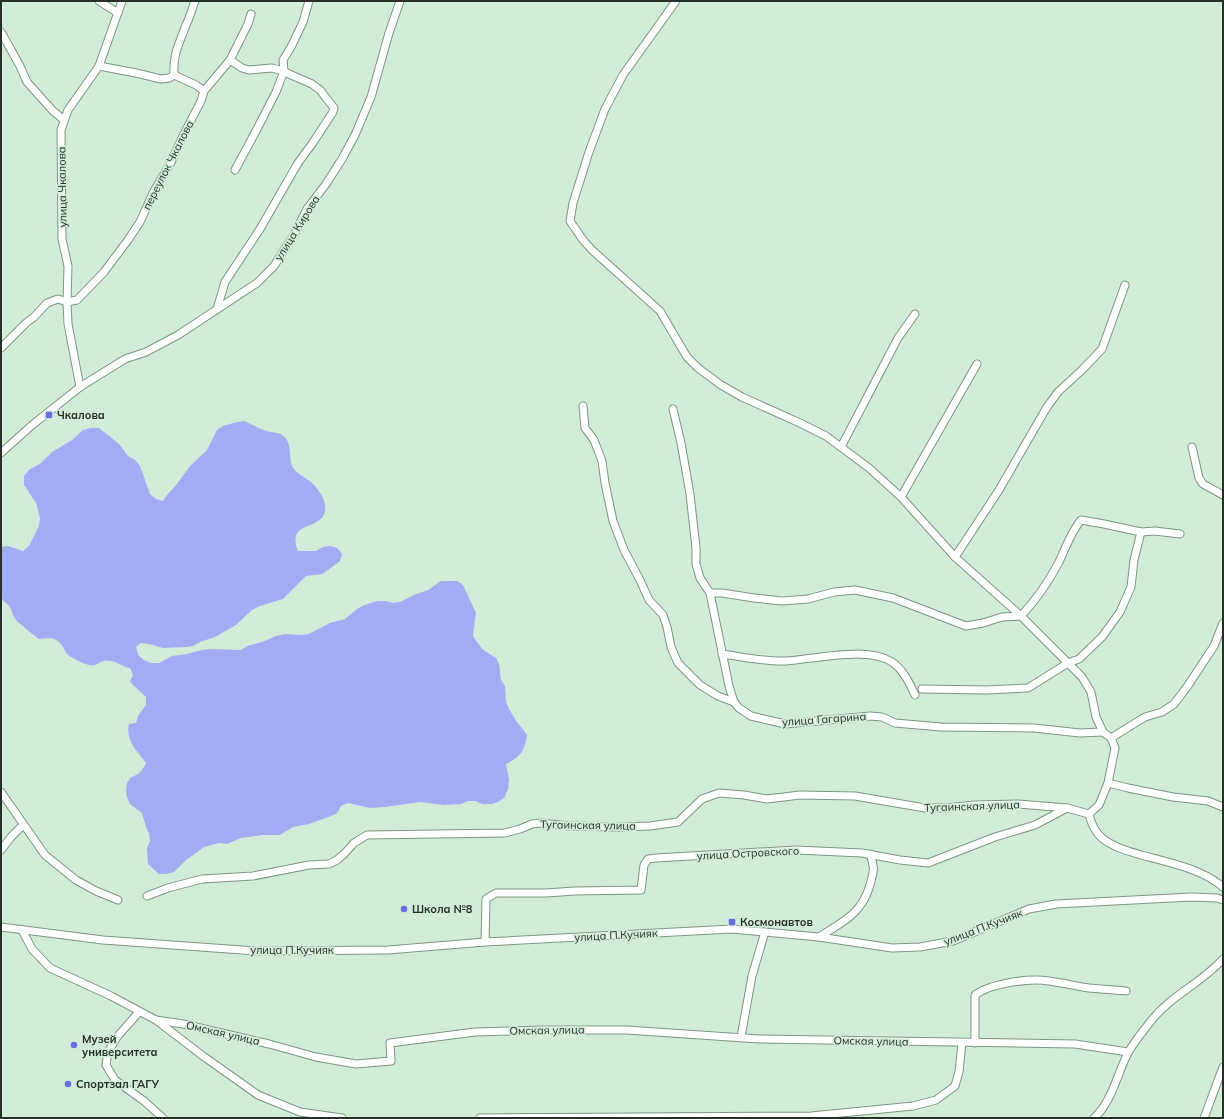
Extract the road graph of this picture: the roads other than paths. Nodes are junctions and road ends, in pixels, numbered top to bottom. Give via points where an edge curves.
1 (100, 1) edge
2 (122, 1) edge
3 (195, 1) edge
4 (309, 1) edge
5 (400, 1) edge
6 (676, 1) edge
7 (118, 14) junction
8 (251, 14) dead end
9 (1, 32) edge
10 (230, 60) junction
11 (99, 66) junction
12 (284, 71) junction
13 (174, 75) junction
14 (204, 91) junction
15 (64, 120) junction
16 (235, 170) dead end
17 (1126, 285) dead end
18 (67, 302) junction
19 (217, 309) junction
20 (915, 314) dead end
21 (1, 348) edge
22 (977, 364) dead end
23 (80, 387) junction
24 (583, 406) dead end
25 (673, 409) dead end
26 (841, 447) junction
27 (1192, 447) dead end
28 (1, 454) edge
29 (1223, 495) edge
30 (901, 497) junction
31 (1141, 532) junction
32 (1180, 534) dead end
33 (955, 557) junction
34 (710, 593) junction
35 (1021, 616) junction
36 (1223, 623) edge
37 (722, 654) junction
38 (1068, 662) junction
39 (922, 690) dead end
40 (915, 695) dead end
41 (734, 702) junction
42 (1103, 732) junction
43 (1111, 738) junction
44 (1108, 783) junction
45 (1, 792) edge
46 (1223, 807) edge
47 (1067, 808) junction
48 (1089, 814) junction
49 (23, 825) junction
50 (1, 850) edge
51 (870, 854) junction
52 (1223, 887) edge
53 (146, 896) dead end
54 (118, 900) dead end
55 (1223, 900) edge
56 (1, 927) edge
57 (22, 930) junction
58 (764, 932) junction
59 (819, 937) junction
60 (485, 942) junction
61 (1223, 959) edge
62 (1126, 991) dead end
63 (139, 1012) junction
64 (156, 1020) junction
65 (741, 1037) junction
66 (962, 1043) junction
67 (975, 1043) junction
68 (1128, 1052) junction
69 (1223, 1067) edge
70 (163, 1118) edge
71 (342, 1118) edge
72 (480, 1118) edge
73 (1094, 1118) edge
74 (1204, 1118) edge

1 - 7 street
2 - 7 street, улица Чкалова
3 - 13 street via 176,49
4 - 12 street via 303,22 283,60
5 - 19 street, улица Кирова via 371,97 342,159 307,209 274,266 257,283
6 - 26 street via 623,75 605,109 573,203 570,221 592,250 660,311 687,357 698,368 742,397 826,436
7 - 11 street, улица Чкалова
8 - 10 street, переулок Чкалова
9 - 15 street via 27,82
10 - 12 street via 249,70 272,68
10 - 14 street, переулок Чкалова
11 - 13 street via 161,79
11 - 15 street, улица Чкалова via 68,110
12 - 16 street via 276,92
12 - 19 street via 320,90 334,108 333,112 298,163 260,229 225,282
13 - 14 street
14 - 18 street, переулок Чкалова via 170,164 136,228 104,272 77,300
15 - 18 street, улица Чкалова via 61,130 62,239 68,266
17 - 33 street via 1102,349 1058,392 1047,407 999,490
18 - 21 street via 58,299 47,303
18 - 23 street, улица Чкалова via 68,324
19 - 23 street, улица Кирова via 178,335 146,352 125,359
20 - 26 street via 898,338
22 - 30 street
23 - 28 street, улица Кирова
24 - 41 street, улица Гагарина via 585,428 594,440 602,461 613,521 624,550 649,600 663,615 678,663 700,685
25 - 34 street via 690,494 696,564 700,578
26 - 30 street
27 - 29 street via 1199,478 1203,484
30 - 33 street
31 - 32 street
31 - 35 street via 1082,520 1075,527 1048,582
31 - 38 street via 1131,587 1120,612 1102,637 1079,659
33 - 35 street
34 - 35 street via 782,601 856,590 893,598 966,626 1002,617
34 - 37 street
35 - 38 street
36 - 43 street via 1214,646 1174,704 1162,712 1145,717
37 - 40 street via 785,661 835,655 876,655 893,662 907,678
37 - 41 street
38 - 39 street via 1028,688
38 - 42 street via 1091,692 1096,717
41 - 42 street, улица Гагарина via 751,716 785,724 870,716 882,717 895,723 940,727
42 - 43 street
43 - 44 street via 1115,748
44 - 46 street via 1208,801
44 - 48 street via 1099,805
45 - 49 street
47 - 48 street, Тугаинская улица
47 - 51 street, улица Островского via 1035,825 995,837 928,863
47 - 53 street, Тугаинская улица via 1018,804 925,808 855,796 800,795 767,799 719,793 702,799 678,822 620,828 541,823 505,833 367,835 329,864 309,865 253,876 202,879
48 - 52 street via 1091,824 1107,842 1208,876
49 - 50 street
49 - 54 street via 45,855 76,880
51 - 59 street via 874,867 868,892 859,908
51 - 60 street, улица Островского via 796,850 648,859 644,865 640,890 496,893 486,899
55 - 59 street, улица П.Кучияк via 1191,897 1056,904 1029,909 952,941 920,947 892,948
56 - 57 street, улица П.Кучияк
57 - 60 street, улица П.Кучияк via 103,940 256,951 388,950
57 - 63 street, Омская улица via 32,949 50,968
58 - 59 street, улица П.Кучияк
58 - 60 street, улица П.Кучияк via 732,929
58 - 65 street via 752,976
61 - 68 street via 1166,1004
62 - 67 street via 1089,988 1048,980 1001,984 975,995
63 - 64 street, Омская улица
63 - 70 street via 117,1037 108,1052 106,1065 115,1080
64 - 65 street, Омская улица via 356,1064 391,1061 390,1043 475,1032 627,1030
64 - 71 street via 258,1095 300,1112
65 - 66 street, Омская улица
66 - 67 street, Омская улица
66 - 72 street via 955,1086 936,1100 913,1106 811,1116
67 - 68 street, Омская улица via 1075,1044
68 - 73 street via 1108,1100
69 - 74 street

